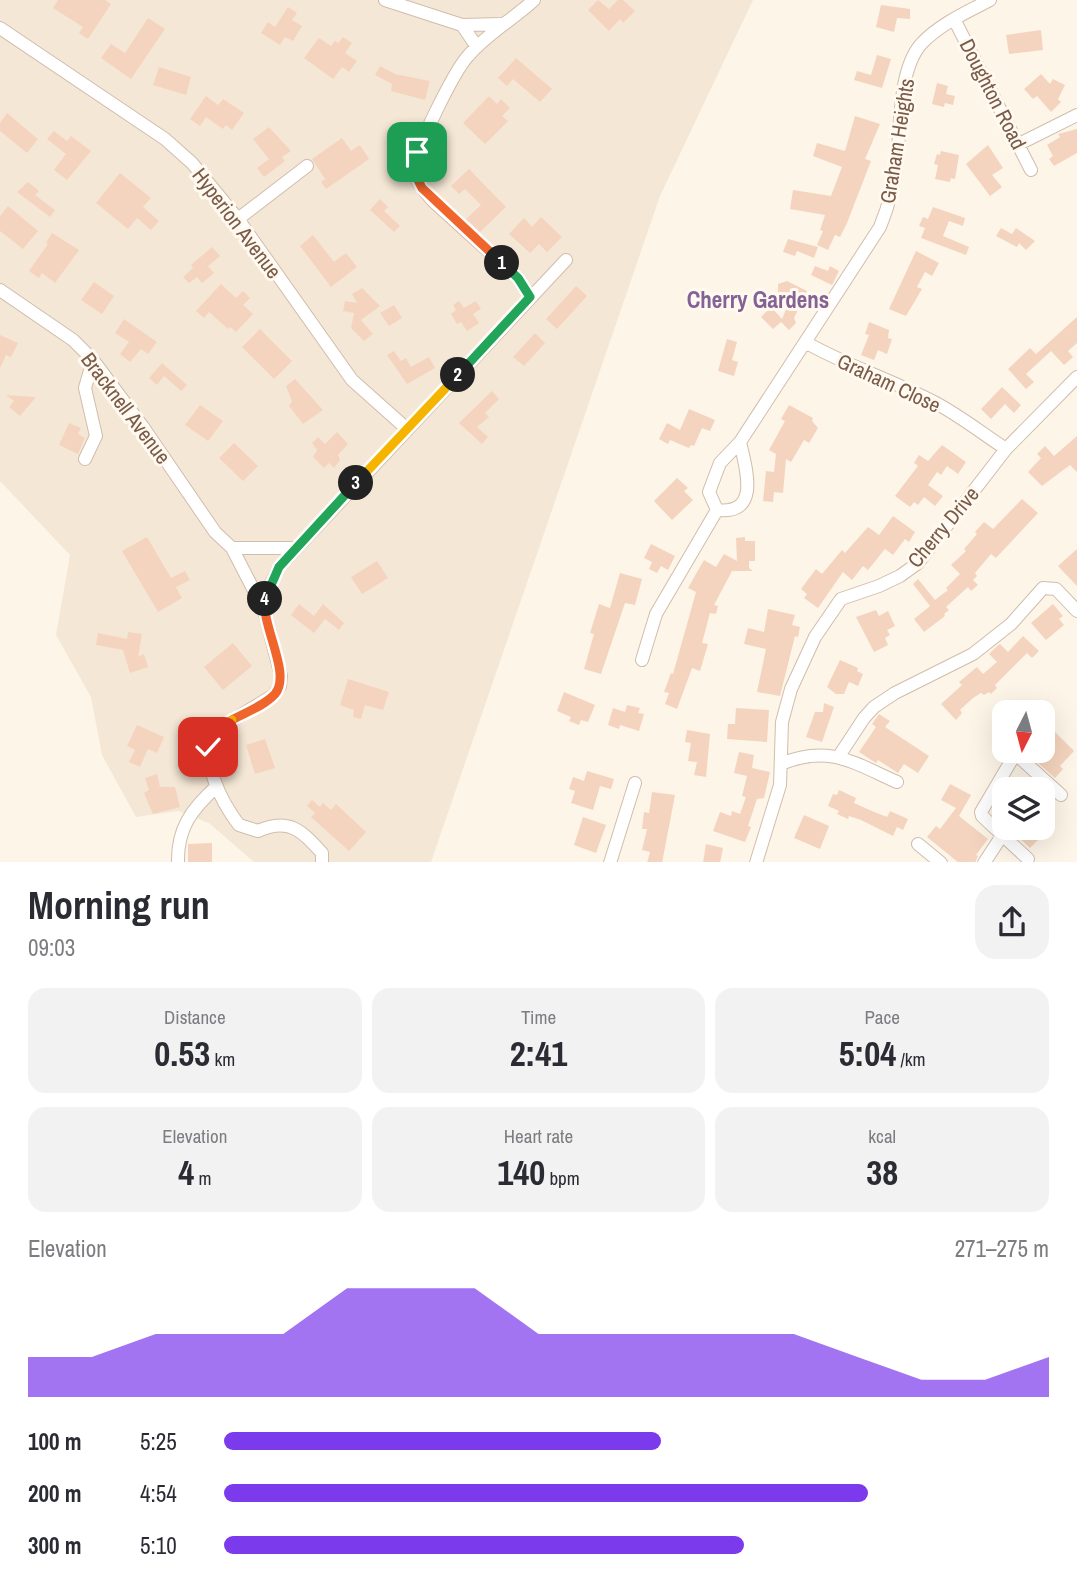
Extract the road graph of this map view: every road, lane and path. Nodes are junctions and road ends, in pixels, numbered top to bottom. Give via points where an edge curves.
1 (384, 0) edge
2 (534, 0) edge
3 (990, 0) edge
4 (954, 19) junction
5 (502, 24) junction
6 (462, 25) junction
7 (0, 28) edge
8 (477, 47) junction
9 (1077, 115) edge
10 (1019, 144) junction
11 (307, 166) dead end
12 (1031, 170) dead end
13 (238, 219) junction
14 (566, 260) dead end
15 (0, 290) edge
16 (530, 297) junction
17 (806, 342) junction
18 (93, 360) junction
19 (1077, 377) edge
20 (407, 429) junction
21 (740, 442) junction
22 (1006, 449) junction
23 (85, 459) dead end
24 (717, 510) junction
25 (232, 548) junction
26 (297, 548) junction
27 (264, 610) junction
28 (1077, 611) edge
29 (642, 660) dead end
30 (839, 756) junction
31 (781, 764) junction
32 (1002, 777) edge
33 (1041, 777) edge
34 (897, 782) dead end
35 (635, 783) dead end
36 (216, 787) junction
37 (1055, 790) edge
38 (992, 793) edge
39 (1061, 795) dead end
40 (992, 825) edge
41 (999, 840) edge
42 (1009, 840) edge
43 (918, 844) dead end
44 (1028, 859) dead end
45 (178, 862) edge
46 (322, 862) edge
47 (610, 862) edge
48 (756, 862) edge
49 (940, 862) edge
50 (985, 862) edge

1 - 6 street
2 - 5 street
3 - 4 street, Graham Heights
4 - 10 street, Doughton Road
4 - 17 street, Graham Heights via 914,55 887,209 861,260
5 - 6 street
5 - 8 street
6 - 8 street
7 - 13 street, Hyperion Avenue via 165,139 192,163
8 - 16 street via 465,58 417,152 413,170 433,201 518,278
9 - 10 street
10 - 12 street, Doughton Road
11 - 13 street
13 - 20 street, Hyperion Avenue via 352,380
14 - 16 street
15 - 18 street, Bracknell Avenue via 74,340
16 - 20 street
17 - 21 street, Graham Heights
17 - 22 street, Graham Close via 935,402
18 - 23 street via 85,388 96,436
18 - 25 street, Bracknell Avenue via 215,532
19 - 22 street, Cherry Drive
20 - 26 street
21 - 24 street, Graham Heights via 710,482 711,501
21 - 24 street via 748,476 745,501 729,511
22 - 31 street, Cherry Drive via 918,563 880,586 841,598 828,615 791,688 782,722
24 - 29 street via 656,614
25 - 26 street
25 - 27 street, Bracknell Avenue
26 - 27 street via 272,580
27 - 36 street, Bracknell Avenue via 280,686 266,701 213,732 208,747
28 - 30 street via 1056,589 1043,588 1011,624 973,654 874,707
30 - 31 street via 807,755
30 - 34 street
31 - 48 street, Cherry Drive via 780,785
32 - 33 street via 1014,756
35 - 47 street
36 - 45 street via 183,824
36 - 46 street via 239,825 258,831 286,825 302,831 322,853
37 - 39 street
38 - 40 street via 981,812
41 - 50 street
42 - 44 street
43 - 49 street

